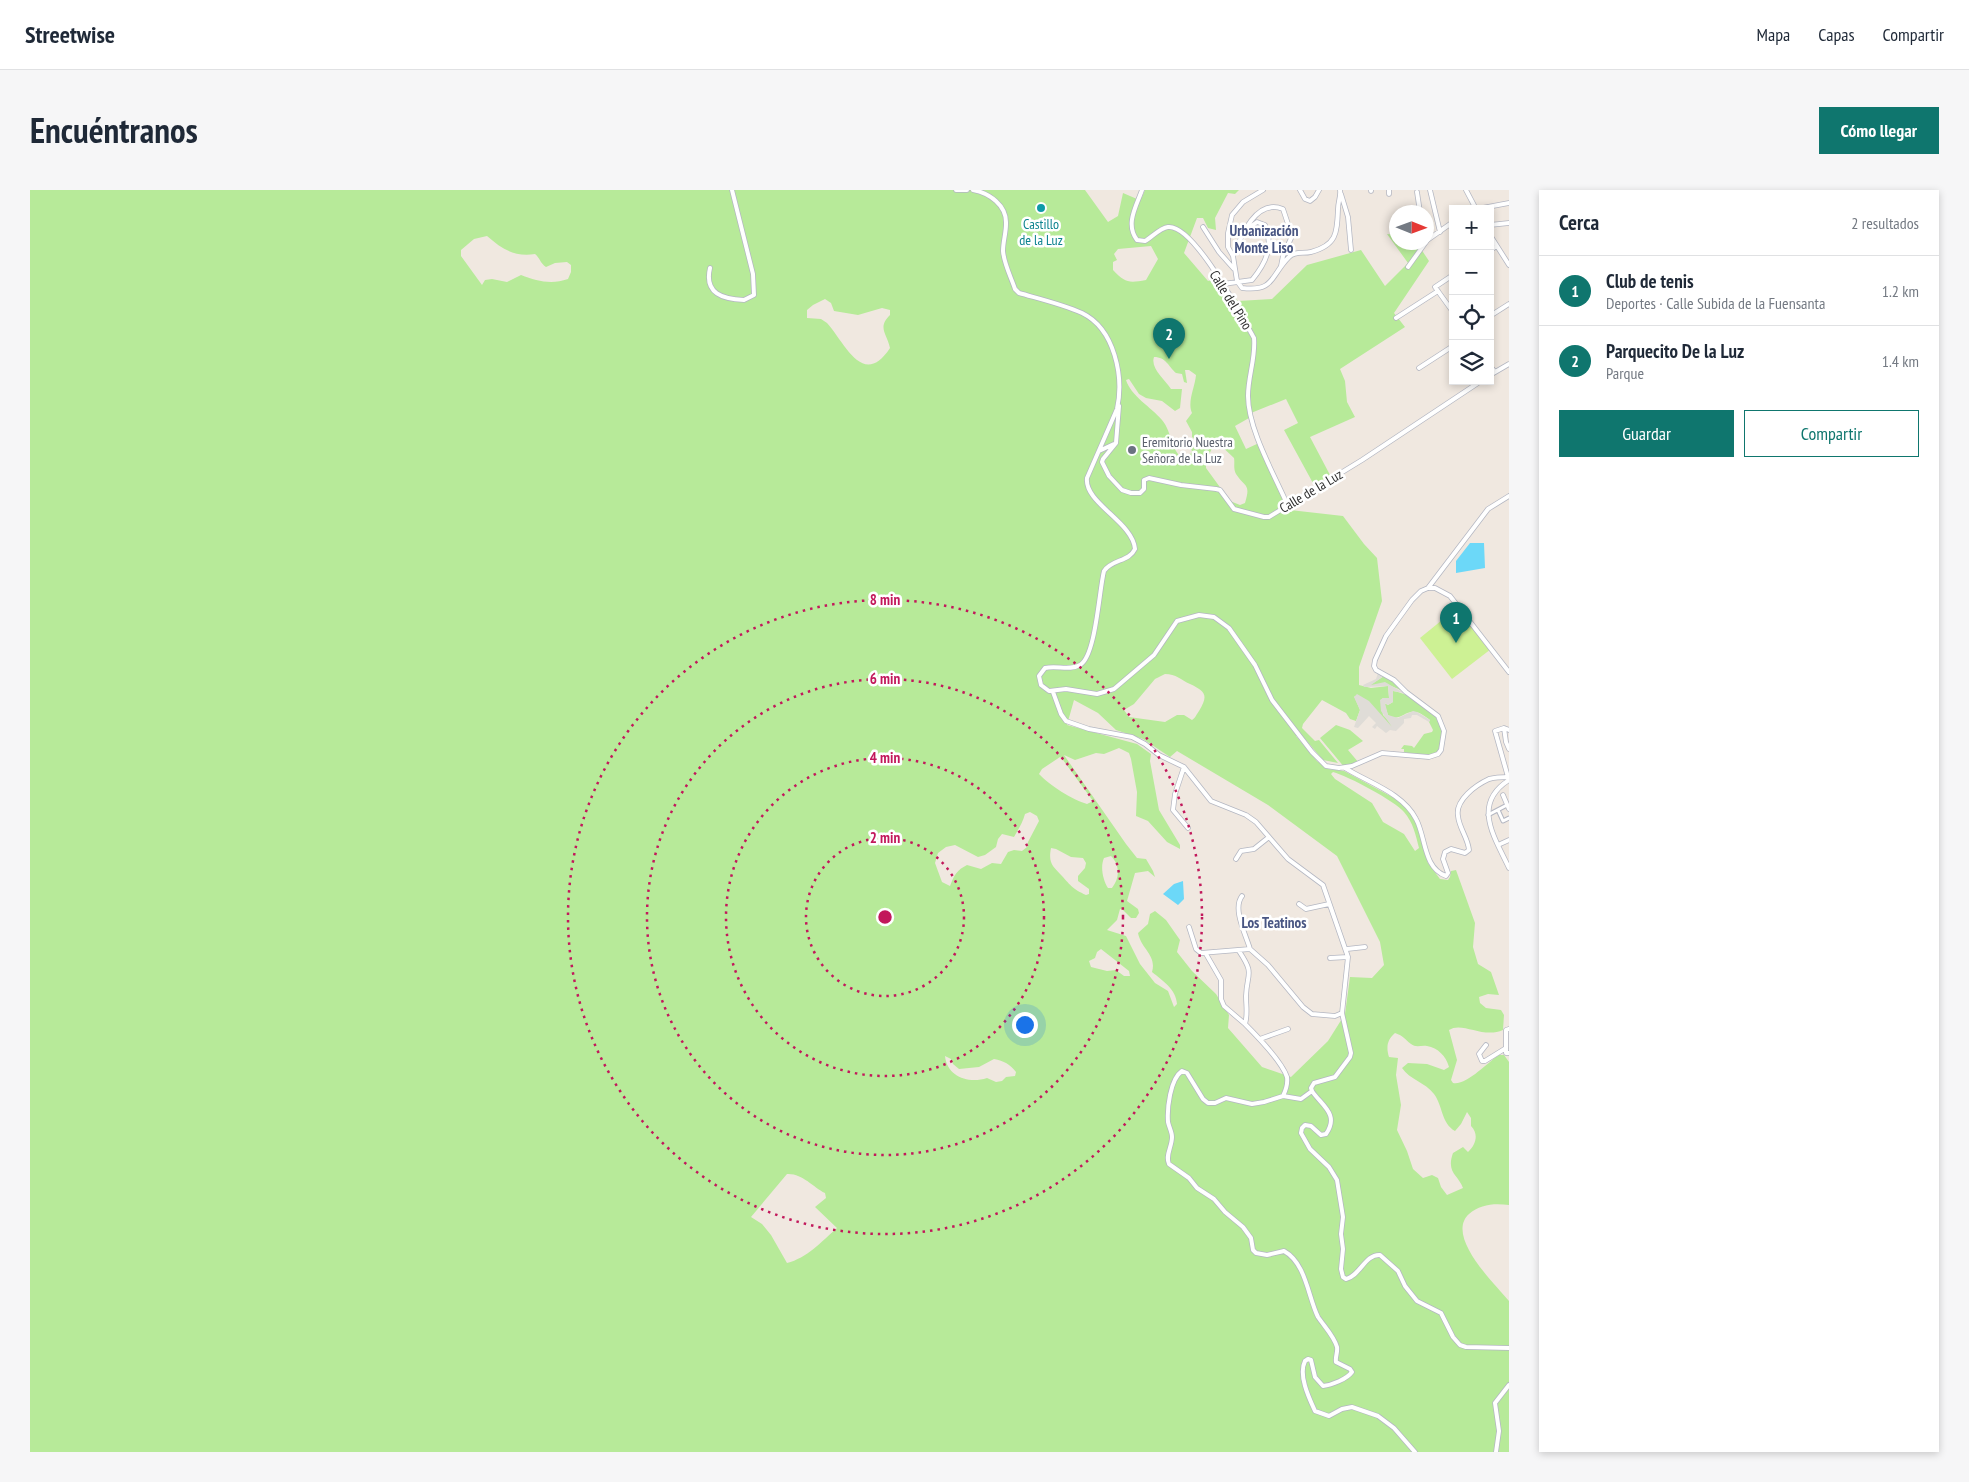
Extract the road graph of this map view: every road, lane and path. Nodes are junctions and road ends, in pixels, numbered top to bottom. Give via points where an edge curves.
1 (732, 190) edge
2 (956, 190) edge
3 (966, 190) edge
4 (973, 190) edge
5 (1142, 190) edge
6 (1263, 190) edge
7 (1300, 190) edge
8 (1319, 190) edge
9 (1430, 190) edge
10 (1466, 190) edge
11 (1340, 191) edge
12 (1417, 192) dead end
13 (1509, 203) edge
14 (1419, 205) edge
15 (1475, 205) edge
16 (1494, 206) edge
17 (1509, 222) edge
18 (1449, 225) edge
19 (1494, 225) edge
20 (1203, 227) dead end
21 (1242, 232) junction
22 (1440, 232) junction
23 (1434, 236) edge
24 (1494, 241) edge
25 (1497, 246) junction
26 (1494, 248) edge
27 (1351, 250) dead end
28 (1420, 250) edge
29 (1233, 256) junction
30 (1509, 265) edge
31 (1408, 267) dead end
32 (710, 268) dead end
33 (1281, 268) junction
34 (1235, 270) junction
35 (1449, 278) edge
36 (1237, 281) junction
37 (1223, 284) junction
38 (1437, 289) junction
39 (1509, 304) edge
40 (1449, 306) edge
41 (1494, 313) edge
42 (1396, 318) dead end
43 (1449, 349) edge
44 (1509, 364) edge
45 (1419, 368) dead end
46 (1494, 373) edge
47 (1475, 385) edge
48 (1119, 401) junction
49 (1116, 443) junction
50 (1099, 450) junction
51 (1509, 496) edge
52 (1287, 504) junction
53 (1428, 588) junction
54 (1509, 672) edge
55 (1053, 692) junction
56 (1504, 728) junction
57 (1509, 730) edge
58 (1509, 749) edge
59 (1184, 768) junction
60 (1345, 768) junction
61 (1509, 778) edge
62 (1503, 795) dead end
63 (1508, 807) edge
64 (1498, 810) junction
65 (1488, 815) junction
66 (1509, 818) edge
67 (1188, 828) dead end
68 (1269, 837) junction
69 (1509, 840) edge
70 (1498, 845) junction
71 (1236, 859) dead end
72 (1509, 868) edge
73 (1242, 896) dead end
74 (1299, 904) dead end
75 (1328, 904) junction
76 (1188, 927) dead end
77 (1365, 947) dead end
78 (1250, 949) junction
79 (1347, 950) junction
80 (1239, 951) junction
81 (1206, 954) junction
82 (1348, 957) junction
83 (1330, 958) dead end
84 (1342, 1014) junction
85 (1245, 1024) junction
86 (1288, 1028) dead end
87 (1509, 1029) edge
88 (1260, 1039) junction
89 (1486, 1045) dead end
90 (1506, 1048) junction
91 (1509, 1053) edge
92 (1312, 1091) junction
93 (1283, 1096) junction
94 (1509, 1348) edge
95 (1509, 1385) edge
96 (1415, 1452) edge
97 (1496, 1452) edge

1 - 32 street via 753,274 754,295 744,300 718,294 709,285
2 - 3 street
4 - 48 street, Calle de la Luz via 995,199 1006,217 1003,253 1015,289 1083,314 1100,328 1117,363
5 - 37 street, Calle del Pino via 1131,219 1137,240 1145,241 1168,227 1183,231
6 - 29 street via 1243,202 1232,215 1228,247
7 - 8 street via 1310,201
9 - 22 street
10 - 15 street
11 - 27 street via 1348,217
11 - 33 street via 1333,241 1326,247 1290,256
12 - 14 street
13 - 16 street
17 - 19 street
18 - 22 street
20 - 34 street
21 - 29 street
21 - 33 street via 1267,208 1284,209 1292,236
21 - 36 street via 1257,222 1266,226 1270,248 1262,268 1252,280
22 - 23 street
24 - 25 street
25 - 26 street
25 - 30 street
28 - 31 street
29 - 34 street
33 - 36 street via 1265,287 1242,288
34 - 36 street
35 - 38 street
36 - 37 street
37 - 52 street, Calle del Pino via 1254,338 1248,396 1250,416
38 - 40 street
38 - 42 street
39 - 41 street
43 - 45 street
44 - 46 street
47 - 52 street, Calle de la Luz via 1362,460
48 - 49 street, Calle de la Luz
48 - 50 street
49 - 50 street
49 - 52 street, Calle de la Luz via 1102,462 1108,476 1126,492 1143,492 1144,480 1149,478 1220,490 1234,509 1264,518
50 - 55 street via 1087,486 1131,536 1135,549 1129,557 1109,565 1104,571 1085,661 1076,667 1048,667 1041,672 1041,685
51 - 53 street via 1488,509
53 - 54 street via 1450,596
53 - 60 street via 1415,596 1389,631 1374,663 1376,670 1394,680 1438,716 1444,731 1442,746 1438,754 1429,757 1380,753
55 - 59 street via 1066,721 1132,737
55 - 60 street via 1066,689 1097,694 1114,689 1154,655 1177,621 1206,615 1229,628 1255,665 1272,700 1312,752 1326,766
56 - 57 street
56 - 58 street
56 - 61 street via 1495,731
59 - 67 street via 1173,810
59 - 68 street via 1211,800 1246,815
60 - 61 street via 1407,806 1419,826 1429,859 1446,876 1445,852 1451,849 1465,854 1469,850 1458,818 1460,804 1480,784 1490,779
61 - 65 street via 1494,794
62 - 63 street
63 - 64 street
64 - 65 street
64 - 66 street via 1503,821
65 - 70 street
68 - 71 street via 1254,849 1241,851
68 - 75 street via 1288,859 1323,885
69 - 70 street
70 - 72 street
73 - 78 street via 1238,900 1239,911
74 - 75 street via 1306,908
75 - 79 street
76 - 81 street via 1196,949
77 - 79 street
78 - 80 street
78 - 84 street via 1268,965 1303,1008 1312,1014
79 - 82 street
80 - 81 street
80 - 85 street via 1250,973
81 - 85 street via 1221,980 1224,1006
82 - 83 street
82 - 84 street
84 - 92 street via 1350,1057 1335,1077 1314,1082
85 - 88 street
86 - 88 street
87 - 90 street via 1506,1030
88 - 93 street via 1286,1075
89 - 90 street via 1479,1054 1485,1062
90 - 91 street via 1506,1053
92 - 93 street via 1301,1099
92 - 94 street via 1328,1109 1329,1128 1326,1134 1321,1135 1306,1125 1301,1133 1310,1150 1329,1167 1337,1180 1343,1217 1343,1277 1353,1277 1372,1256 1380,1255 1398,1271 1417,1301 1441,1313 1460,1345
93 - 96 street via 1260,1103 1226,1098 1210,1104 1203,1099 1187,1073 1179,1073 1172,1086 1168,1119 1172,1138 1168,1162 1243,1227 1256,1253 1267,1256 1284,1252 1299,1267 1318,1316 1336,1343 1336,1362 1352,1372 1323,1386 1315,1377 1311,1360 1305,1360 1302,1373 1315,1411 1329,1416 1352,1407 1378,1416 1394,1428
95 - 97 street via 1495,1403 1499,1431

